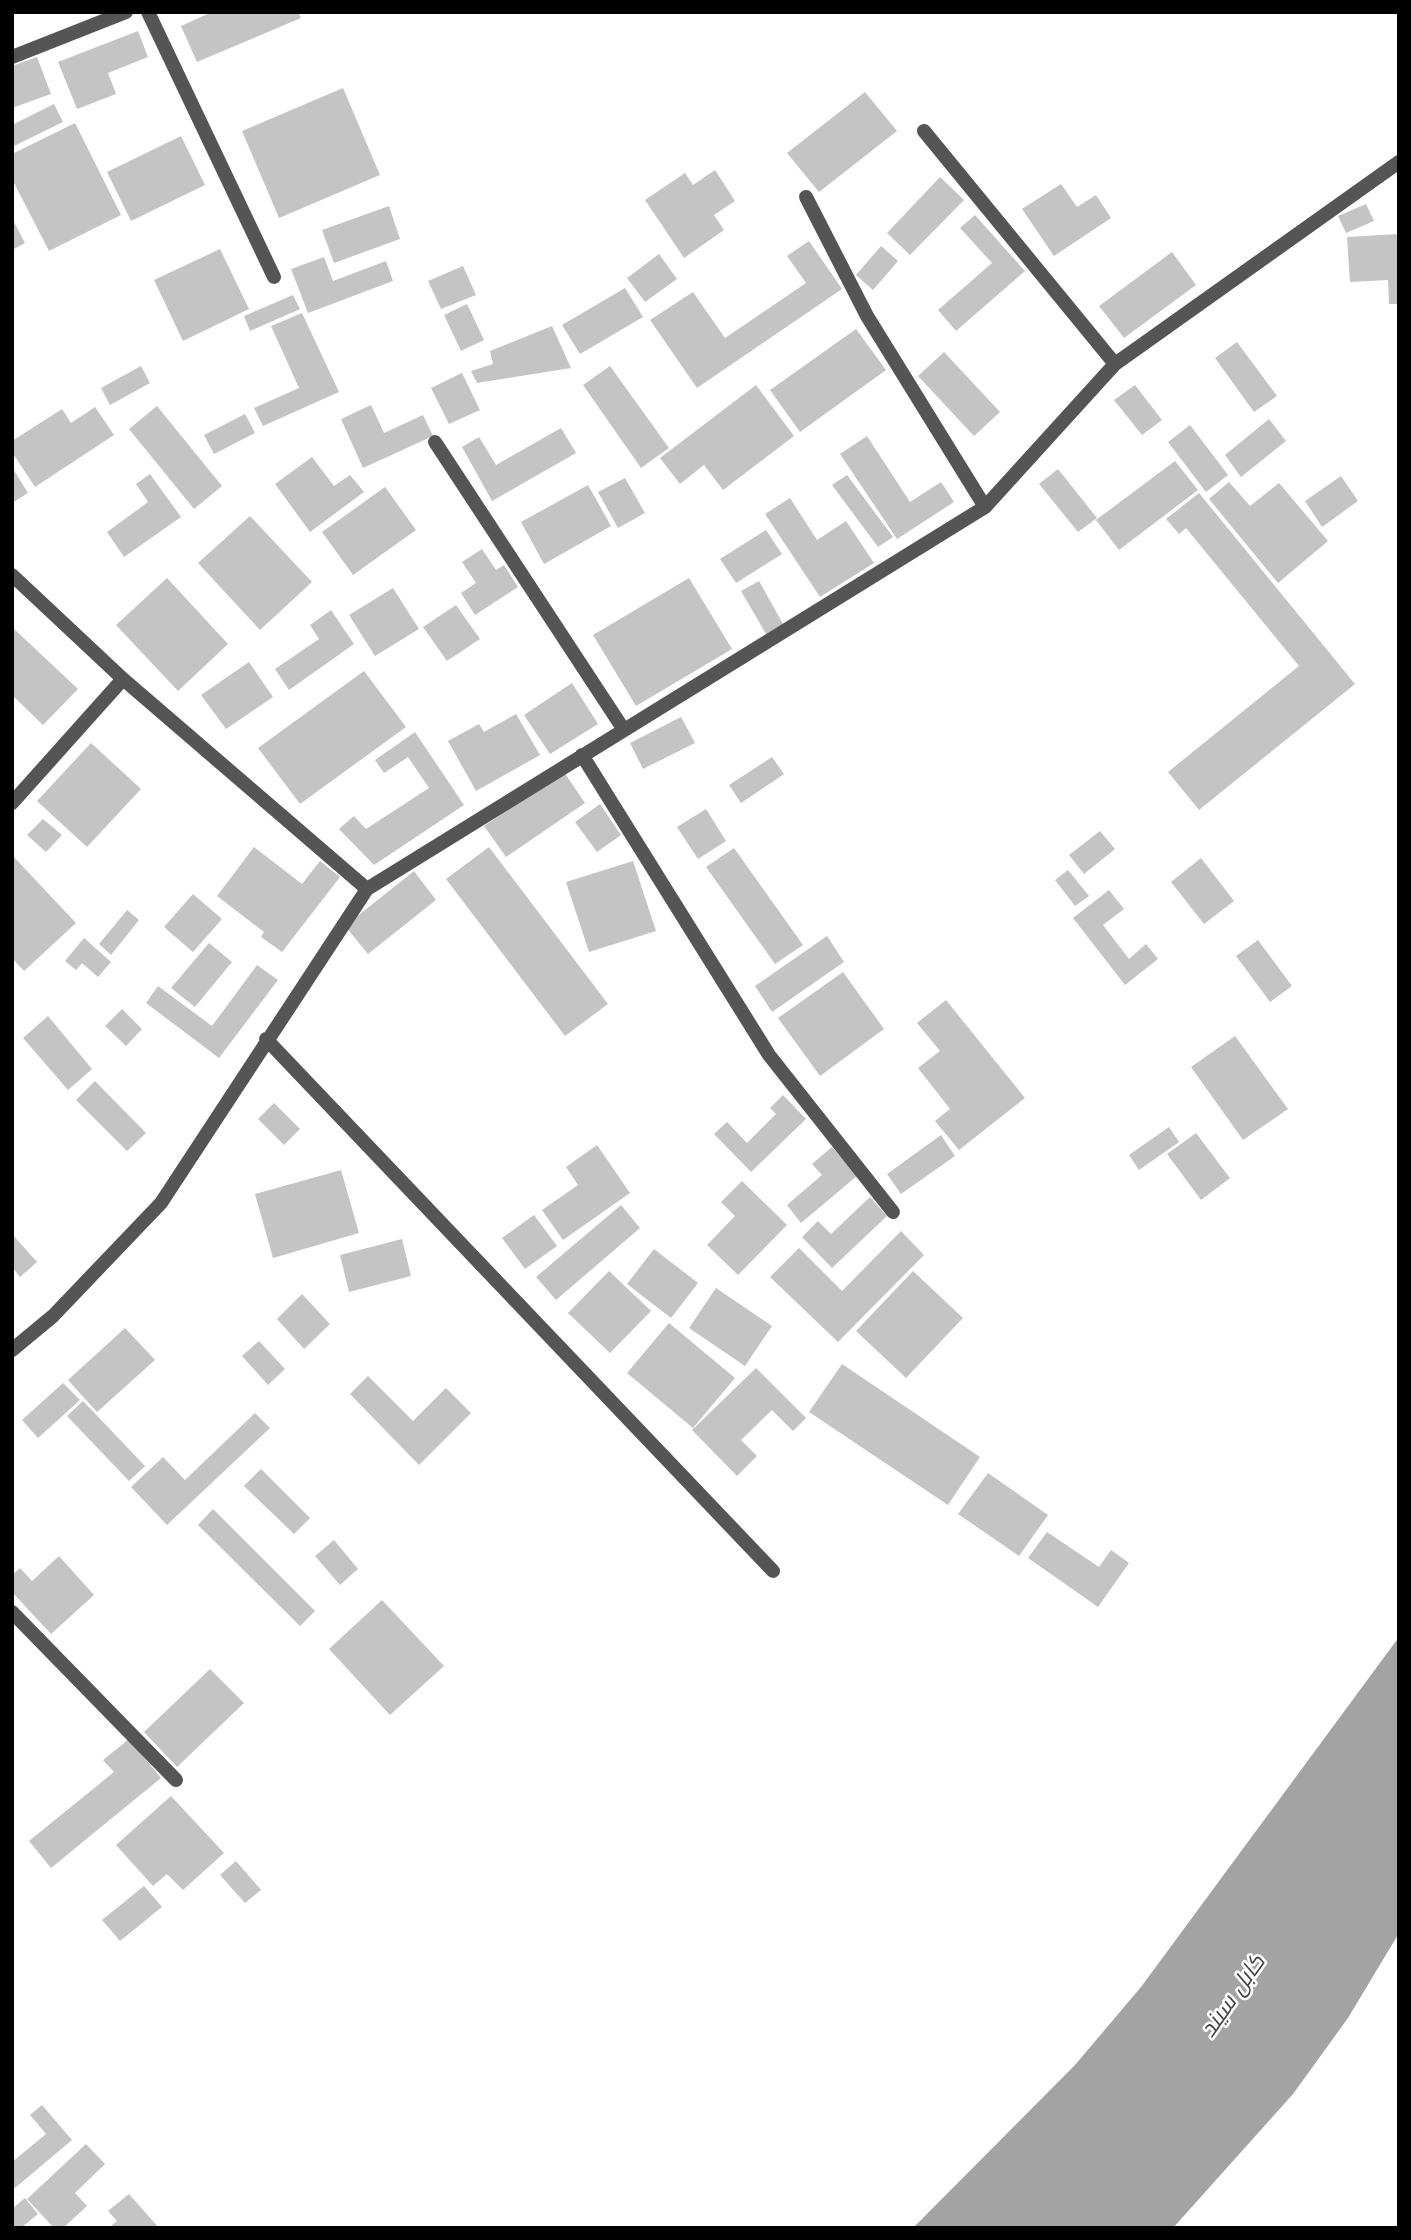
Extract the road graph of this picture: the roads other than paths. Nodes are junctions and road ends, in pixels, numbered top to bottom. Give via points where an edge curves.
1 (126, 12) edge
2 (148, 12) edge
3 (12, 57) edge
4 (924, 131) dead end
5 (1399, 162) edge
6 (806, 197) dead end
7 (274, 277) dead end
8 (1115, 364) junction
9 (435, 442) dead end
10 (985, 507) junction
11 (12, 575) edge
12 (122, 680) junction
13 (624, 730) junction
14 (582, 755) junction
15 (12, 803) edge
16 (367, 889) junction
17 (266, 1039) junction
18 (893, 1212) dead end
19 (12, 1350) edge
20 (773, 1571) dead end
21 (12, 1612) edge
22 (176, 1780) dead end

1 - 3 street
2 - 7 street
4 - 8 street
5 - 8 street
6 - 10 street via 867,316
8 - 10 street
9 - 13 street
10 - 13 street
11 - 12 street
12 - 15 street
12 - 16 street
13 - 14 street
14 - 16 street
14 - 18 street via 769,1055
16 - 17 street
17 - 19 street via 161,1203 54,1316
17 - 20 street
21 - 22 street

